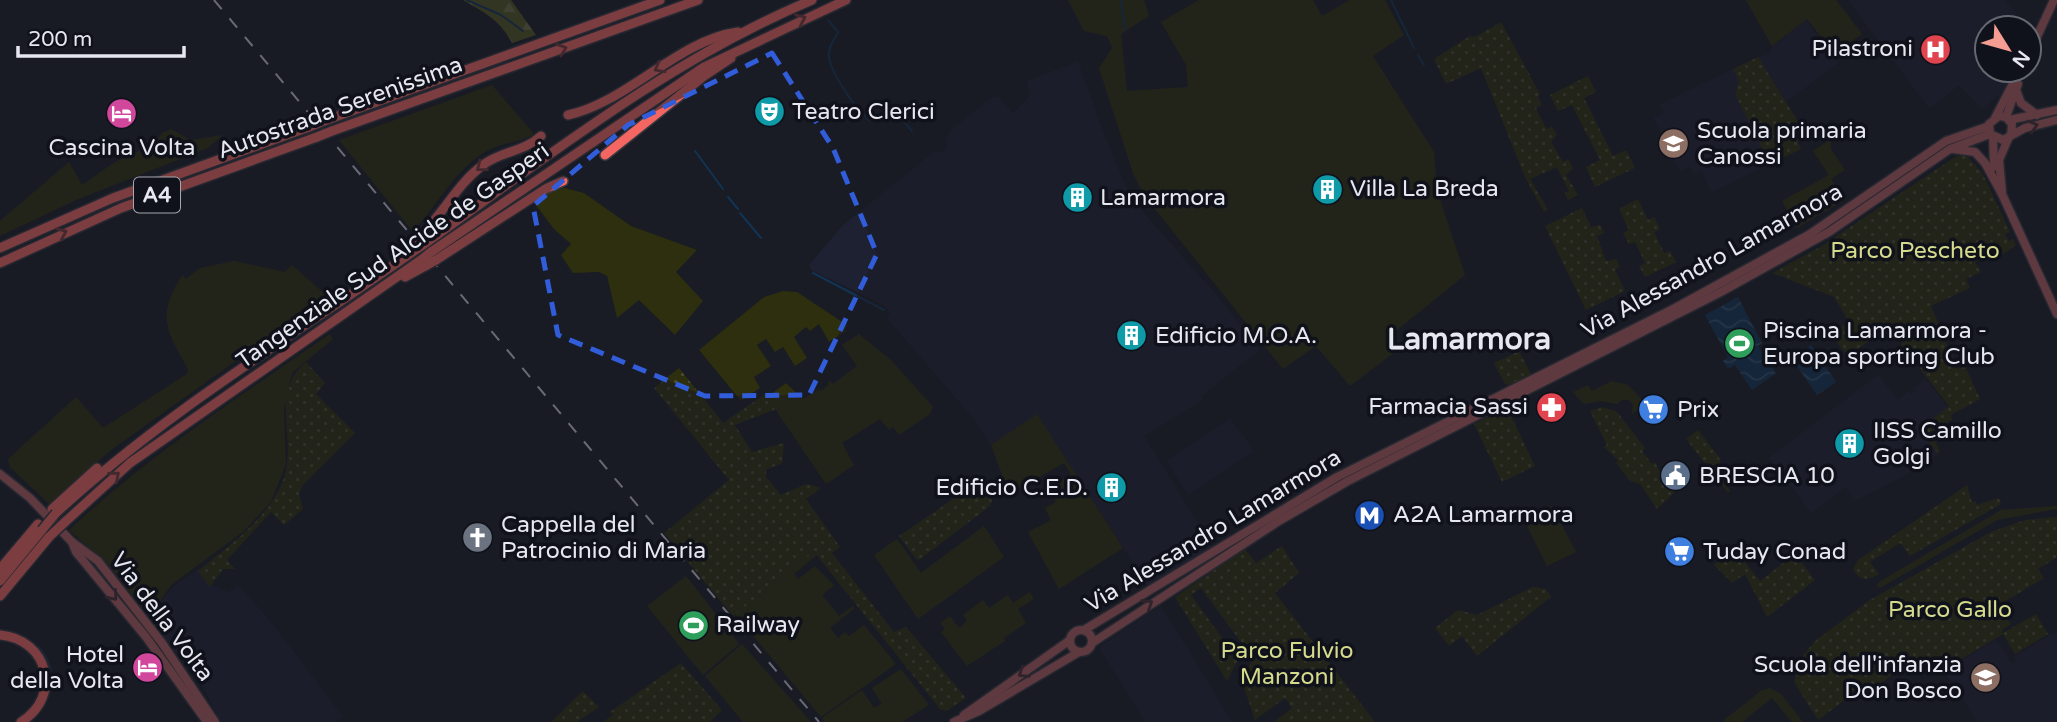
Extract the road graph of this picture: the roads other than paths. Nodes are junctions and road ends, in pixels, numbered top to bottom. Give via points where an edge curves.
1 (660, 0) edge
2 (698, 0) edge
3 (811, 0) edge
4 (846, 0) edge
5 (2054, 0) edge
6 (2043, 24) edge
7 (743, 31) junction
8 (756, 41) junction
9 (2014, 84) edge
10 (2018, 84) edge
11 (2016, 90) junction
12 (2057, 110) edge
13 (568, 115) dead end
14 (2037, 115) junction
15 (1995, 118) junction
16 (2008, 119) junction
17 (2057, 120) edge
18 (1991, 132) junction
19 (541, 136) dead end
20 (2010, 136) junction
21 (1950, 149) junction
22 (605, 155) dead end
23 (564, 181) dead end
24 (1995, 181) junction
25 (2003, 194) junction
26 (416, 244) junction
27 (0, 248) edge
28 (429, 259) junction
29 (0, 262) edge
30 (2057, 314) edge
31 (0, 474) edge
32 (40, 527) junction
33 (72, 542) junction
34 (0, 569) edge
35 (0, 581) edge
36 (0, 596) edge
37 (1084, 630) junction
38 (0, 635) edge
39 (1070, 640) junction
40 (1092, 643) junction
41 (1079, 652) junction
42 (962, 717) junction
43 (21, 722) edge
44 (207, 722) edge
45 (215, 722) edge
46 (954, 722) edge

1 - 27 highway, Autostrada Serenissima / A4, bridge via 113,198
29 -> 2 highway, Autostrada Serenissima / A4, bridge via 121,208
3 - 7 highway, Tangenziale Sud Alcide de Gasperi
8 -> 4 highway, Tangenziale Sud Alcide de Gasperi
5 - 6 main road
7 -> 13 highway via 723,34 652,71 603,104
7 - 26 highway, Tangenziale Sud Alcide de Gasperi via 664,78
8 - 22 highway
8 - 28 highway, Tangenziale Sud Alcide de Gasperi via 704,67 610,129
9 - 15 main road
10 - 11 main road
11 - 14 main road via 2021,103
11 - 16 main road
12 - 14 main road
14 - 16 main road
15 - 16 main road
15 - 18 main road
16 - 20 main road
20 -> 17 main road
18 - 20 main road via 2003,140
18 - 21 main road, Via Alessandro Lamarmora
18 - 24 main road
18 - 37 main road, Via Alessandro Lamarmora via 1946,141 1821,228 1674,309 1337,477
19 -> 26 highway via 474,172
20 - 25 main road via 1998,160
21 - 24 main road via 1975,152
40 -> 21 main road, Via Alessandro Lamarmora via 1303,506 1738,283 1829,232
23 - 28 highway
24 - 25 main road
25 - 30 main road
26 - 32 highway, Tangenziale Sud Alcide de Gasperi, bridge via 123,454
36 -> 28 highway, Tangenziale Sud Alcide de Gasperi, bridge via 49,537 130,463
31 - 33 main road, Via della Volta
32 - 34 highway
32 - 35 highway, Tangenziale Sud Alcide de Gasperi
33 -> 44 main road, Via della Volta
33 - 45 main road, Via della Volta via 98,561 127,595
37 - 39 main road
37 - 40 main road
38 - 43 highway via 26,642 45,669 44,697
39 - 41 main road
39 -> 42 main road, Via Alessandro Lamarmora
40 - 41 main road via 1087,651
41 - 42 main road, Via Alessandro Lamarmora
42 - 46 main road, Via Alessandro Lamarmora

